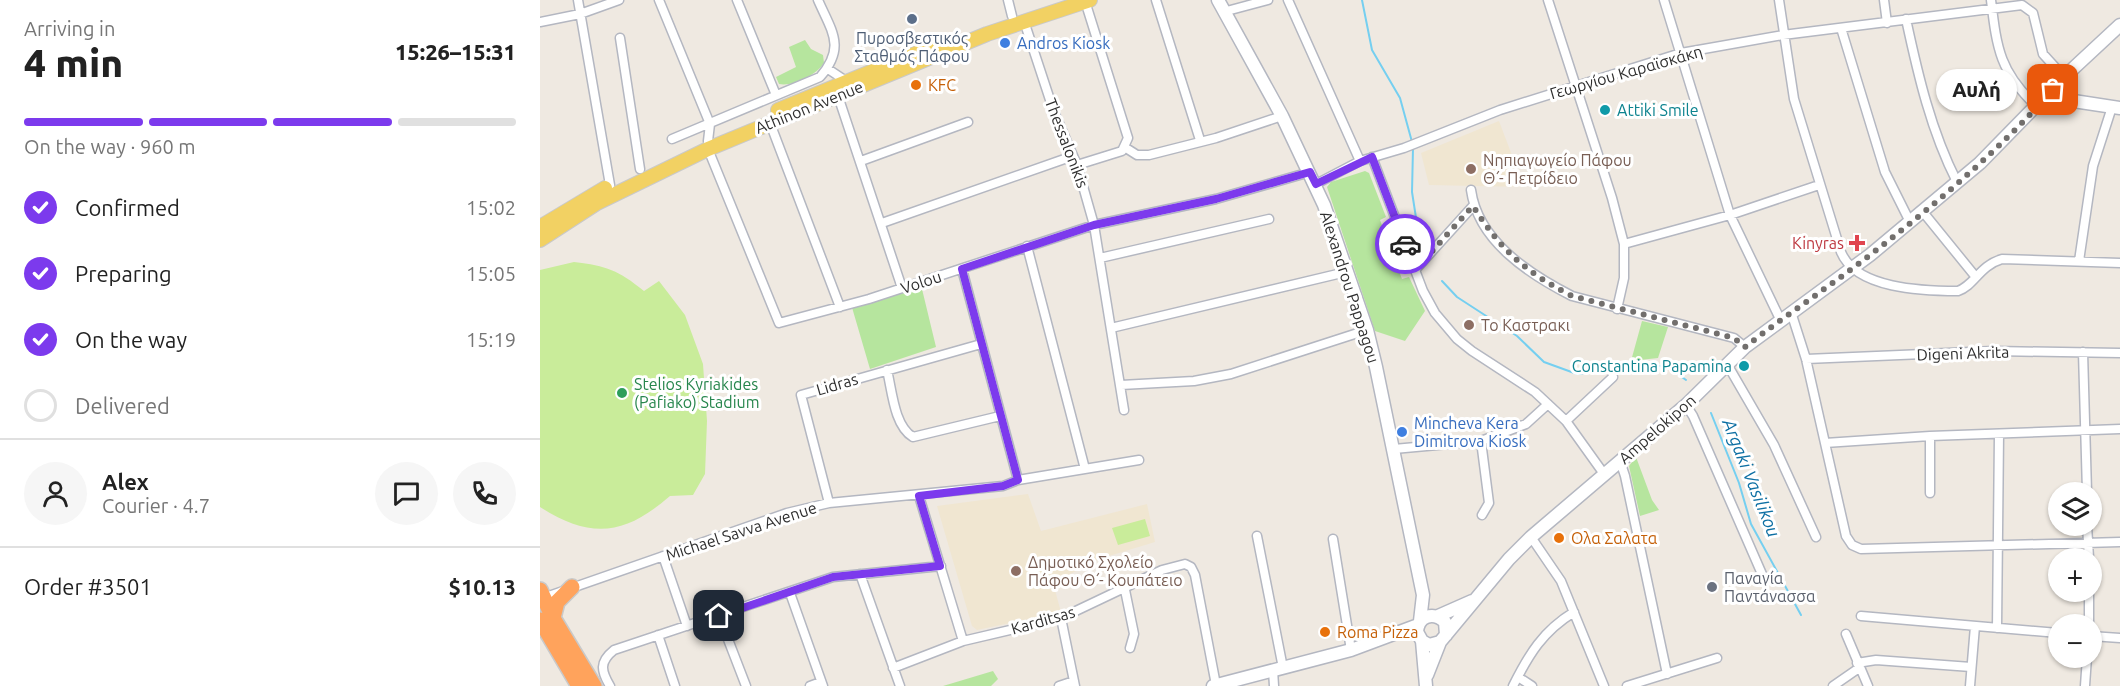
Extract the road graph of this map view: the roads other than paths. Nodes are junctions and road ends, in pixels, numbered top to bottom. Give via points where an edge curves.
1 (578, 0) edge
2 (620, 0) edge
3 (658, 0) edge
4 (737, 0) edge
5 (818, 0) edge
6 (1008, 0) edge
7 (1059, 0) edge
8 (1156, 0) edge
9 (1268, 0) edge
10 (1288, 0) edge
11 (1548, 0) edge
12 (1664, 0) edge
13 (1779, 0) edge
14 (1884, 0) edge
15 (1992, 0) edge
16 (1087, 1) edge
17 (1220, 6) edge
18 (1993, 10) junction
19 (580, 14) junction
20 (1018, 18) junction
21 (1906, 19) junction
22 (540, 22) edge
23 (1887, 23) junction
24 (2120, 26) edge
25 (1840, 28) junction
26 (1783, 35) junction
27 (620, 38) dead end
28 (1681, 53) junction
29 (828, 67) junction
30 (2064, 77) junction
31 (846, 81) junction
32 (1575, 87) junction
33 (2053, 90) junction
34 (776, 95) junction
35 (838, 96) junction
36 (2037, 107) junction
37 (2116, 107) edge
38 (1282, 116) junction
39 (968, 122) dead end
40 (770, 123) junction
41 (710, 124) junction
42 (672, 139) dead end
43 (1200, 140) junction
44 (708, 145) junction
45 (1126, 148) junction
46 (1072, 156) junction
47 (1372, 157) junction
48 (861, 161) junction
49 (1360, 161) junction
50 (1077, 165) junction
51 (640, 169) junction
52 (1313, 178) junction
53 (1957, 182) junction
54 (610, 185) junction
55 (1819, 185) junction
56 (1471, 190) dead end
57 (1473, 206) junction
58 (1923, 212) junction
59 (1730, 215) junction
60 (1269, 219) dead end
61 (1910, 222) junction
62 (882, 223) junction
63 (1094, 225) junction
64 (540, 227) edge
65 (540, 240) edge
66 (1624, 244) junction
67 (1027, 246) junction
68 (1100, 258) junction
69 (2079, 261) junction
70 (2120, 263) edge
71 (962, 269) junction
72 (1852, 269) junction
73 (1415, 270) junction
74 (1346, 272) junction
75 (1975, 276) junction
76 (902, 288) junction
77 (840, 306) junction
78 (1617, 309) junction
79 (1786, 316) junction
80 (1111, 328) junction
81 (1367, 330) junction
82 (981, 344) junction
83 (1745, 347) junction
84 (2083, 352) junction
85 (2120, 353) edge
86 (1806, 359) junction
87 (1727, 364) junction
88 (887, 370) junction
89 (1613, 377) dead end
90 (1121, 385) junction
91 (1548, 404) junction
92 (1686, 405) junction
93 (1124, 410) dead end
94 (1000, 416) junction
95 (1566, 421) junction
96 (2120, 429) edge
97 (2085, 430) junction
98 (1999, 434) junction
99 (1930, 436) junction
100 (1481, 441) junction
101 (1825, 443) junction
102 (1394, 449) junction
103 (1139, 460) dead end
104 (1620, 461) junction
105 (1086, 469) junction
106 (1605, 474) junction
107 (1018, 480) junction
108 (2086, 482) edge
109 (1929, 493) dead end
110 (919, 496) junction
111 (829, 503) junction
112 (1482, 515) dead end
113 (1257, 536) dead end
114 (2088, 536) edge
115 (1531, 537) junction
116 (1816, 537) dead end
117 (1333, 539) dead end
118 (2088, 541) junction
119 (2120, 542) edge
120 (1998, 543) junction
121 (2088, 548) edge
122 (663, 556) junction
123 (940, 566) junction
124 (860, 574) junction
125 (1765, 581) dead end
126 (572, 587) junction
127 (1125, 590) junction
128 (790, 593) junction
129 (1423, 595) junction
130 (541, 596) edge
131 (1473, 601) junction
132 (1574, 612) junction
133 (719, 616) junction
134 (1437, 616) junction
135 (1862, 616) dead end
136 (1061, 618) junction
137 (547, 619) edge
138 (1419, 623) junction
139 (687, 626) junction
140 (1975, 626) junction
141 (1997, 628) junction
142 (2048, 632) edge
143 (1846, 634) dead end
144 (658, 635) junction
145 (2102, 637) edge
146 (1388, 638) junction
147 (2120, 638) edge
148 (1443, 639) junction
149 (963, 641) junction
150 (1422, 641) junction
151 (1130, 648) dead end
152 (1351, 650) junction
153 (1717, 658) dead end
154 (1858, 665) junction
155 (1971, 667) junction
156 (893, 668) junction
157 (2086, 668) edge
158 (1278, 669) junction
159 (1667, 674) junction
160 (1518, 677) junction
161 (598, 679) edge
162 (1427, 680) edge
163 (822, 684) edge
164 (1075, 684) edge
165 (579, 686) edge
166 (610, 686) edge
167 (675, 686) edge
168 (746, 686) edge
169 (810, 686) edge
170 (900, 686) edge
171 (1059, 686) edge
172 (1215, 686) edge
173 (1274, 686) edge
174 (1513, 686) edge
175 (1532, 686) edge
176 (1604, 686) edge
177 (1627, 686) edge
178 (1833, 686) edge
179 (1868, 686) edge
180 (1970, 686) edge
181 (2085, 686) edge

1 - 19 street
2 - 19 street
3 - 41 street
4 - 34 street
5 - 29 street via 835,40 836,51
6 - 20 street, Thessalonikis
7 - 20 main road, Athinon Avenue
8 - 43 street
9 - 17 street
10 - 49 street
11 - 32 street
12 - 28 street
13 - 26 street
14 - 23 street
15 - 18 street
16 - 20 main road, Athinon Avenue
16 - 45 street via 1128,138
17 - 38 street, Alexandrou Pappagou
18 - 21 street, Γεωργίου Καραϊσκάκη
18 - 30 street, Γεωργίου Καραϊσκάκη via 2022,5 2033,13 2043,54
18 - 36 street via 2004,68 2014,85
19 - 22 street
19 - 54 street
20 - 31 main road, Athinon Avenue
20 - 35 main road, Athinon Avenue
20 - 46 street, Thessalonikis
21 - 23 street, Γεωργίου Καραϊσκάκη
21 - 53 street via 1918,76
23 - 25 street, Γεωργίου Καραϊσκάκη
24 - 30 street, Ampelokipon
25 - 26 street, Γεωργίου Καραϊσκάκη
25 - 61 street via 1884,172
26 - 28 street, Γεωργίου Καραϊσκάκη
26 - 55 street via 1794,99
27 - 51 street
28 - 32 street, Γεωργίου Καραϊσκάκη
28 - 59 street
29 - 31 street
29 - 34 street via 814,81
30 - 33 street, Ampelokipon
31 - 44 main road, Athinon Avenue
32 - 47 street, Γεωργίου Καραϊσκάκη
32 - 66 street
33 - 36 street, Ampelokipon
33 - 37 street via 2067,100
34 - 41 street
35 - 40 main road, Athinon Avenue
35 - 48 street
36 - 53 street, Ampelokipon
37 - 69 street via 2093,166
38 - 43 street
38 - 52 street, Alexandrou Pappagou
39 - 48 street
40 - 44 main road, Athinon Avenue
40 - 77 street
41 - 42 street
41 - 44 street
43 - 45 street via 1149,155 1137,155
44 - 51 main road, Athinon Avenue
44 - 65 main road, Athinon Avenue via 597,203
44 - 77 street, Volou via 779,323
45 - 50 street
46 - 50 street, Thessalonikis
46 - 62 street
47 - 49 street, Γεωργίου Καραϊσκάκη
47 - 73 street
48 - 62 street
49 - 52 street, Γεωργίου Καραϊσκάκη
50 - 63 street, Thessalonikis
51 - 54 main road, Athinon Avenue
52 - 63 street, Γεωργίου Καραϊσκάκη
52 - 74 street, Alexandrou Pappagou
53 - 58 street, Ampelokipon
54 - 64 main road, Athinon Avenue
55 - 59 street
55 - 72 street via 1844,258
56 - 57 street
57 - 73 street
57 - 78 street via 1500,245 1524,268 1572,296
58 - 61 street, Ampelokipon
58 - 75 street
59 - 66 street
59 - 79 street
60 - 68 street
61 - 72 street, Ampelokipon
62 - 76 street
63 - 67 street, Volou
63 - 68 street, Thessalonikis
66 - 78 street via 1624,278
67 - 71 street, Volou
67 - 105 street
68 - 80 street, Thessalonikis
69 - 70 street
69 - 75 street via 2002,259 1988,264
71 - 76 street, Volou
71 - 82 street
72 - 75 street via 1877,282 1952,291 1962,290
72 - 79 street, Ampelokipon
73 - 91 street via 1435,313 1457,339
74 - 80 street
74 - 81 street, Alexandrou Pappagou
76 - 77 street, Volou
78 - 83 street via 1734,338
79 - 83 street, Ampelokipon
79 - 86 street
80 - 90 street, Thessalonikis
81 - 90 street via 1231,374 1194,381
81 - 102 street, Alexandrou Pappagou
82 - 88 street, Lidras
82 - 94 street
83 - 87 street, Ampelokipon
84 - 85 street, Digeni Akrita
84 - 86 street, Digeni Akrita via 1994,351
84 - 97 street
86 - 101 street
87 - 92 street, Ampelokipon
87 - 116 street via 1774,445
88 - 94 street via 901,423 913,436
88 - 111 street, Lidras via 801,395
89 - 95 street
90 - 93 street, Thessalonikis
91 - 95 street
91 - 100 street via 1526,424
92 - 104 street, Ampelokipon
92 - 125 street
94 - 107 street
95 - 106 street
96 - 97 street
97 - 98 street
97 - 108 street
98 - 99 street
98 - 120 street
99 - 101 street
99 - 109 street
100 - 102 street
100 - 112 street via 1489,503
101 - 120 street via 1846,536 1852,545 1861,549
102 - 129 street, Alexandrou Pappagou
103 - 105 street, Michael Savva Avenue
104 - 106 street, Ampelokipon
104 - 159 street
105 - 107 street, Michael Savva Avenue
106 - 115 street, Ampelokipon
107 - 110 street, Michael Savva Avenue via 1003,486
110 - 111 street, Michael Savva Avenue
110 - 123 street
111 - 122 street, Michael Savva Avenue via 787,513
113 - 158 street
114 - 118 street
115 - 131 street, Ampelokipon
115 - 132 street via 1549,562
117 - 152 street
118 - 119 street
118 - 120 street
118 - 121 street
120 - 141 street
122 - 126 street, Michael Savva Avenue
122 - 139 street
123 - 124 street
123 - 149 street
124 - 128 street via 833,577
124 - 156 street
126 - 130 street, Michael Savva Avenue
126 - 137 highway
127 - 136 street, Karditsas
127 - 151 street via 1134,634
127 - 172 street, Karditsas via 1162,570 1189,565 1195,575
128 - 133 street
128 - 163 street
129 - 134 street, Alexandrou Pappagou
129 - 138 street, Alexandrou Pappagou
130 - 137 highway
131 - 134 street, Ampelokipon
131 - 148 street, Ampelokipon
132 - 160 street via 1542,637
132 - 176 street
133 - 139 street
133 - 168 street
134 - 138 street via 1427,616
134 - 148 street via 1446,626
135 - 140 street
136 - 149 street, Karditsas
136 - 164 street
137 - 161 highway
137 - 165 highway
138 - 146 street
138 - 150 street
139 - 144 street
140 - 141 street
140 - 155 street
141 - 142 street
143 - 154 street
144 - 161 street via 614,650 605,659
144 - 167 street
145 - 147 street
146 - 150 street
146 - 152 street
148 - 150 street via 1429,645
148 - 162 street
149 - 156 street, Karditsas
150 - 162 street
152 - 158 street
153 - 159 street
154 - 155 street via 1876,660
154 - 178 street
154 - 179 street
155 - 180 street
156 - 170 street
157 - 181 street
158 - 172 street
158 - 173 street
159 - 177 street
160 - 174 street
160 - 175 street
161 - 166 street
163 - 169 street
164 - 171 street

